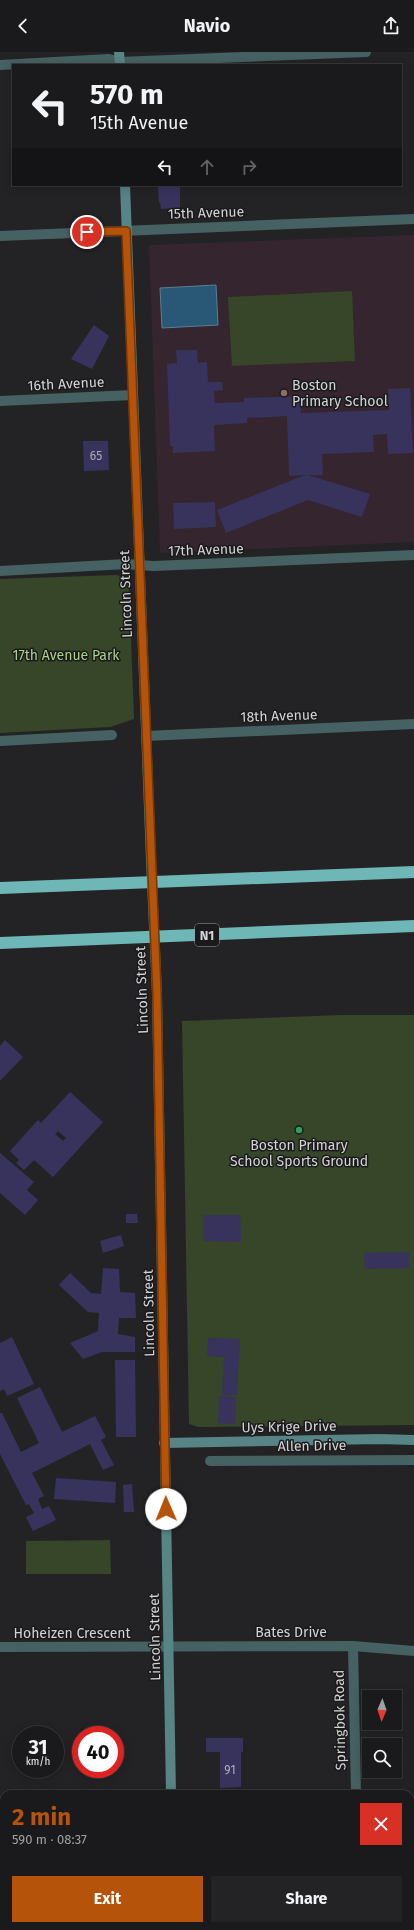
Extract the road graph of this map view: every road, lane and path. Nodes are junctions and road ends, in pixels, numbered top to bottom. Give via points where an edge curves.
1 (366, 52) edge
2 (120, 60) edge
3 (12, 64) edge
4 (18, 64) edge
5 (0, 65) edge
6 (125, 186) edge
7 (414, 219) edge
8 (126, 231) junction
9 (0, 236) edge
10 (133, 395) junction
11 (0, 401) edge
12 (414, 555) edge
13 (139, 565) junction
14 (0, 571) edge
15 (414, 724) edge
16 (112, 735) dead end
17 (146, 736) junction
18 (0, 741) edge
19 (414, 872) edge
20 (0, 888) edge
21 (414, 926) edge
22 (0, 943) edge
23 (414, 1440) edge
24 (164, 1443) junction
25 (414, 1460) edge
26 (210, 1461) dead end
27 (353, 1646) junction
28 (0, 1647) edge
29 (169, 1647) junction
30 (414, 1651) edge
31 (171, 1790) edge
32 (356, 1790) edge

1 - 2 street
2 - 4 street
3 - 5 street
6 - 8 street, Lincoln Street
7 - 8 street, 15th Avenue
8 - 9 street, 15th Avenue
8 - 10 street, Lincoln Street
10 - 11 street, 16th Avenue
10 - 13 street, Lincoln Street
12 - 13 street, 17th Avenue
13 - 14 street, 17th Avenue
13 - 17 street, Lincoln Street
15 - 17 street, 18th Avenue
16 - 18 street
17 - 24 street, Lincoln Street, bridge via 157,994
19 - 20 highway
21 - 22 highway, N1
23 - 24 street, Uys Krige Drive
24 - 29 street, Lincoln Street
25 - 26 street, Allen Drive
27 - 29 street, Bates Drive
27 - 30 street, Bates Drive
27 - 32 street, Springbok Road
28 - 29 street, Hoheizen Crescent
29 - 31 street, Lincoln Street

